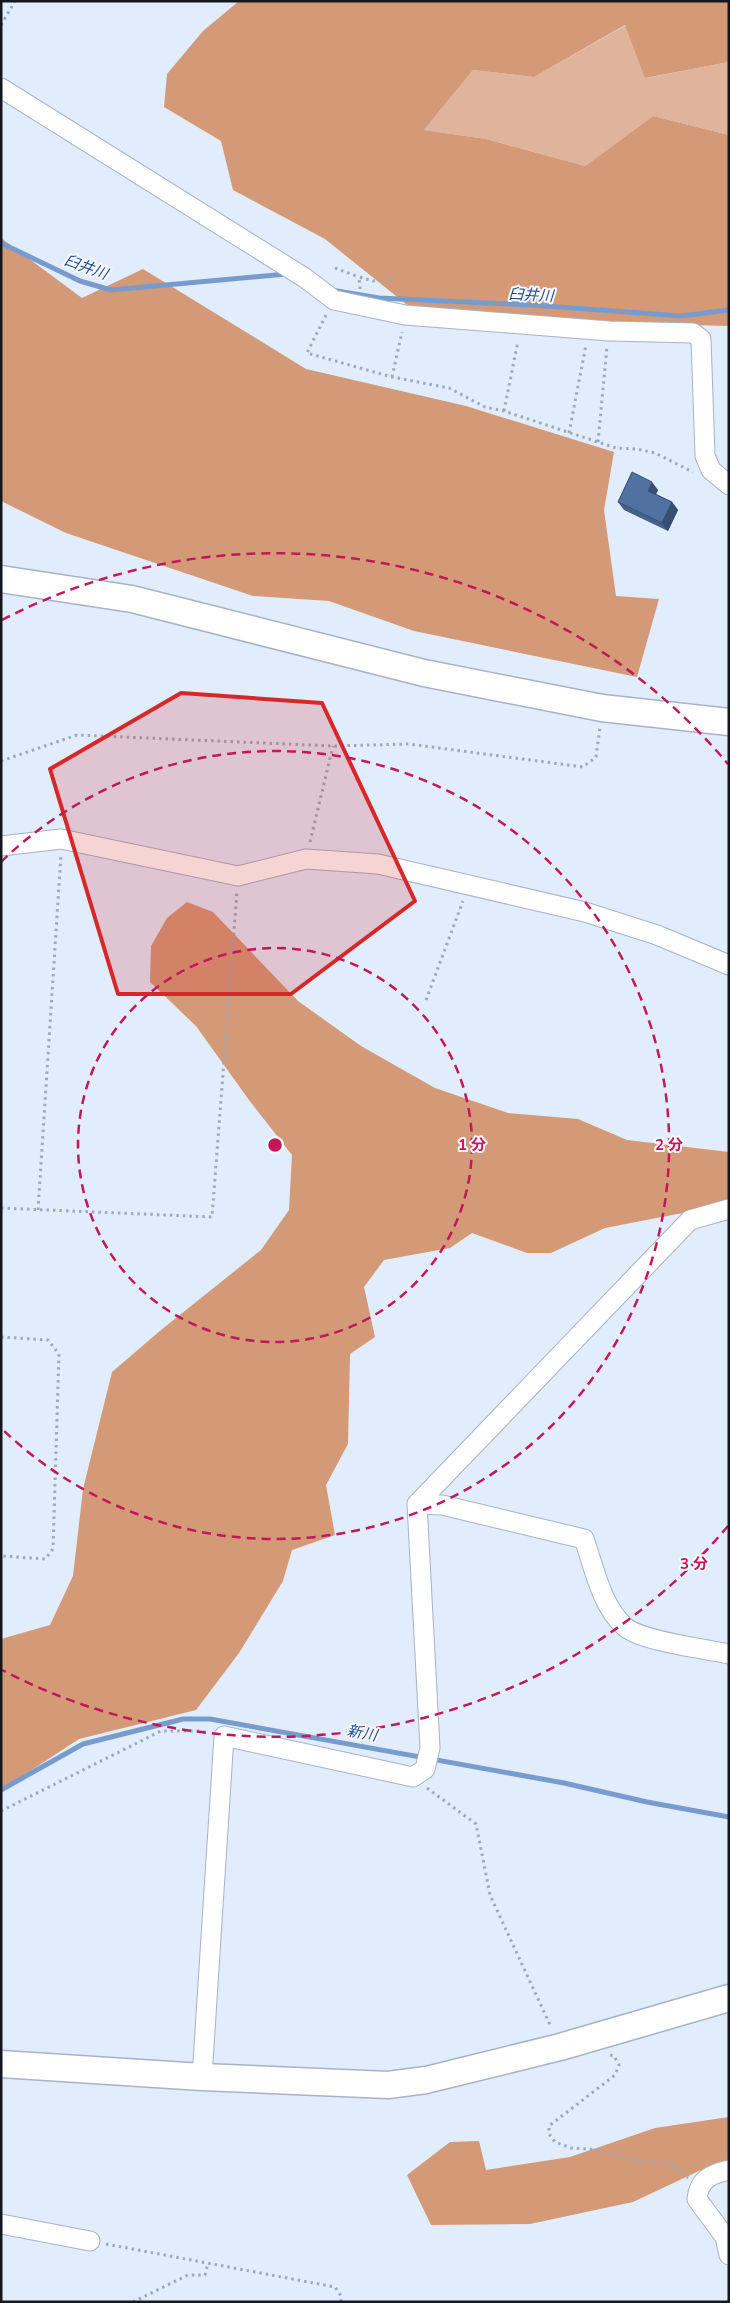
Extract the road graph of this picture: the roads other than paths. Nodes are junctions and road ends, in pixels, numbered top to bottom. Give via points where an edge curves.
1 (1, 88) edge
2 (729, 485) edge
3 (1, 579) edge
4 (729, 722) edge
5 (1, 846) edge
6 (729, 965) edge
7 (729, 1209) edge
8 (417, 1504) junction
9 (729, 1654) edge
10 (729, 1998) edge
11 (1, 2064) edge
12 (202, 2077) junction
13 (729, 2170) edge
14 (1, 2224) edge
15 (90, 2241) road end
16 (729, 2255) edge

1 - 2 street via 297,272 334,300 405,315 589,330 693,334 701,339 705,456 710,470
3 - 4 street via 132,600 424,673 602,708
5 - 6 street via 61,839 238,876 306,859 378,864 585,912 658,935
7 - 8 street via 690,1220
8 - 9 street via 442,1505 584,1539 607,1604 625,1627 649,1637
8 - 12 street via 430,1748 419,1773 224,1736
10 - 12 street via 560,2047 426,2080 388,2084
11 - 12 street
13 - 16 street via 709,2177 698,2187 697,2199 725,2237
14 - 15 street

